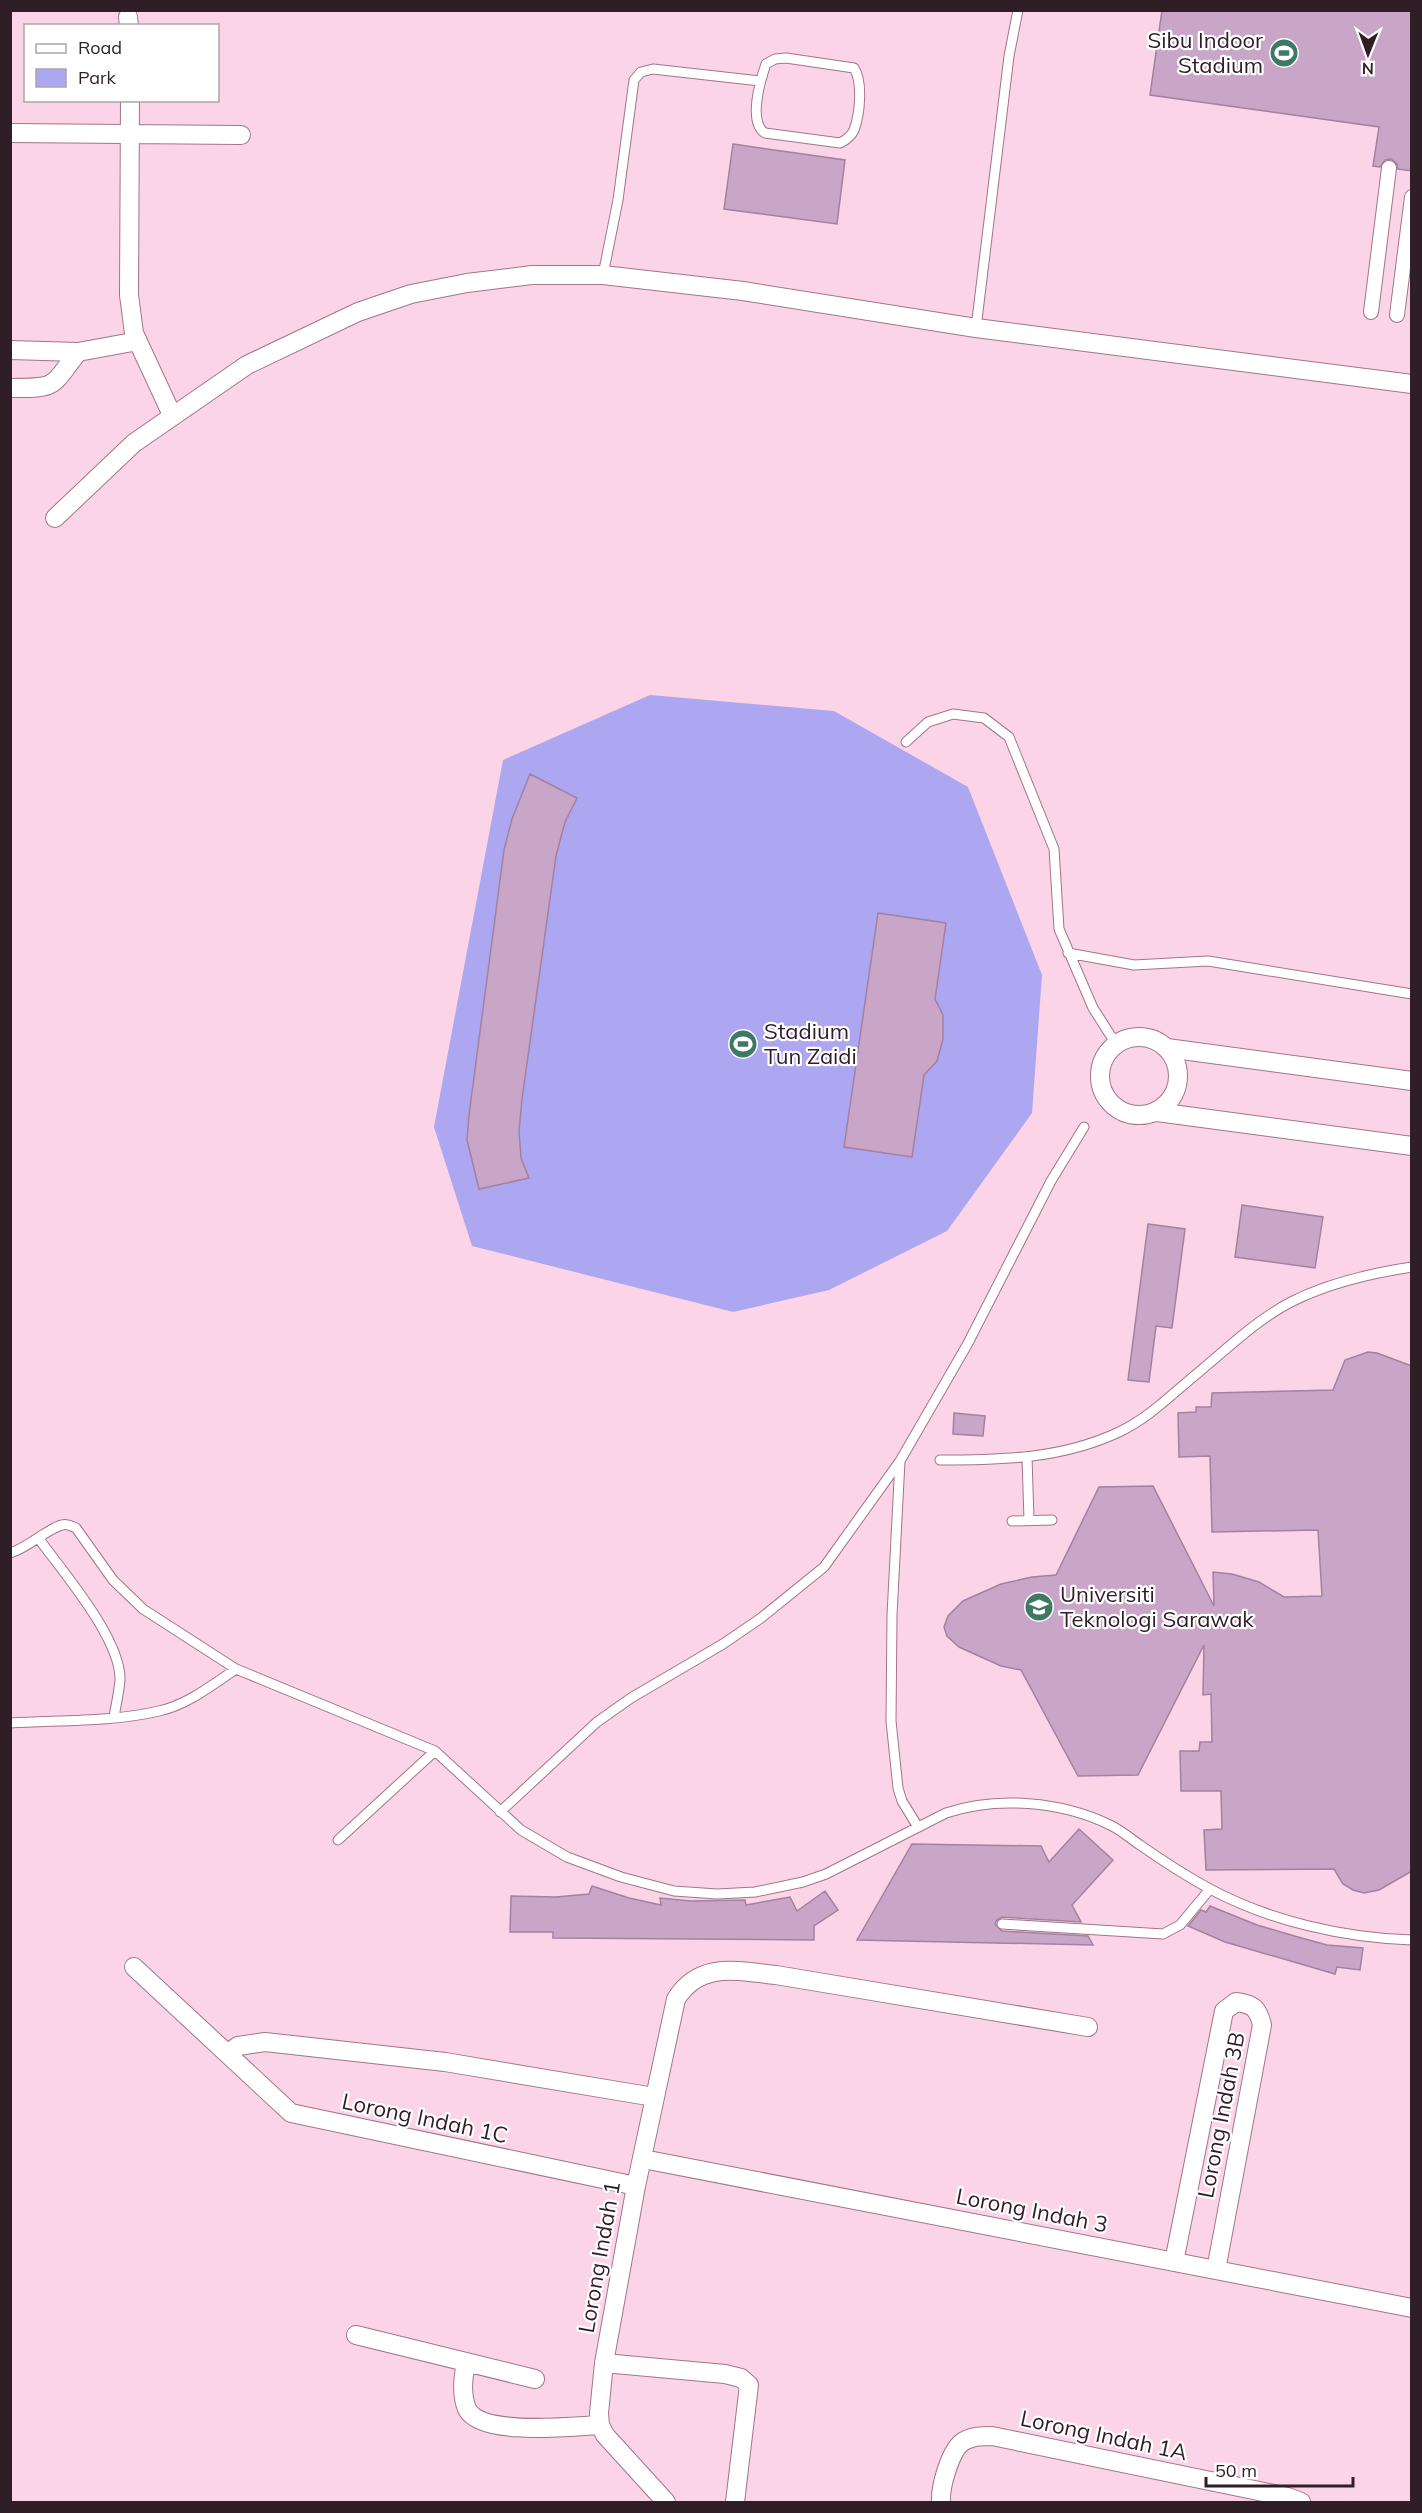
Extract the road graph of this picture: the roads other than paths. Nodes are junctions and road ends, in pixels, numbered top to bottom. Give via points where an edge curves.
1 (1018, 10) edge
2 (760, 81) junction
3 (130, 102) edge
4 (10, 133) edge
5 (130, 135) junction
6 (241, 135) dead end
7 (1389, 168) dead end
8 (1412, 197) edge
9 (603, 275) junction
10 (1371, 312) dead end
11 (1397, 315) dead end
12 (976, 328) junction
13 (138, 341) junction
14 (10, 350) edge
15 (78, 352) junction
16 (1412, 384) edge
17 (10, 388) edge
18 (172, 415) junction
19 (56, 518) dead end
20 (906, 742) dead end
21 (1068, 953) junction
22 (1412, 994) edge
23 (1116, 1044) junction
24 (1167, 1048) junction
25 (1412, 1081) edge
26 (1157, 1112) junction
27 (1084, 1127) dead end
28 (1412, 1146) edge
29 (1412, 1267) edge
30 (1027, 1457) junction
31 (940, 1460) dead end
32 (900, 1461) junction
33 (1029, 1520) junction
34 (1052, 1520) dead end
35 (1012, 1521) dead end
36 (39, 1539) junction
37 (10, 1553) edge
38 (236, 1669) junction
39 (114, 1717) junction
40 (10, 1723) edge
41 (435, 1751) junction
42 (500, 1812) junction
43 (918, 1827) junction
44 (338, 1840) dead end
45 (1210, 1889) junction
46 (1002, 1924) dead end
47 (1412, 1940) edge
48 (134, 1967) dead end
49 (1088, 2027) dead end
50 (228, 2053) junction
51 (654, 2097) junction
52 (643, 2159) junction
53 (636, 2186) junction
54 (1174, 2262) junction
55 (1216, 2270) junction
56 (1410, 2302) edge
57 (356, 2334) dead end
58 (466, 2363) junction
59 (604, 2363) junction
60 (535, 2379) dead end
61 (600, 2425) junction
62 (666, 2502) edge
63 (735, 2502) edge
64 (941, 2502) edge
65 (1301, 2502) edge

1 - 12 lane
2 - 2 lane via 766,64 775,59 854,68 860,77 854,130 840,143 765,133 756,119
2 - 9 lane via 653,69 641,72 634,80 618,200
3 - 5 street
4 - 5 street
5 - 6 street
5 - 13 street via 129,295
7 - 10 street
8 - 11 street
9 - 12 street via 743,291
9 - 18 street via 532,275 411,294 358,312 247,364
12 - 16 street
13 - 15 street
13 - 18 street
14 - 15 street
15 - 17 street via 56,383 41,388
18 - 19 street via 134,443
20 - 21 lane via 928,722 953,714 984,718 1009,737 1054,849 1059,929
21 - 22 lane via 1134,965 1208,961
21 - 23 lane
23 - 24 street via 1137,1037
23 - 26 street via 1103,1060 1102,1091 1120,1110 1132,1115
24 - 25 street
24 - 26 street via 1179,1070 1178,1083 1167,1105
26 - 28 street
27 - 32 lane via 1046,1191 967,1346
29 - 30 lane via 1326,1287 1292,1301 1249,1330 1156,1411 1118,1432 1043,1456
30 - 31 lane
30 - 33 lane
32 - 42 lane via 824,1566 761,1618 597,1722
32 - 43 lane via 891,1721 898,1788
33 - 34 lane
33 - 35 lane
36 - 37 lane
36 - 38 lane via 61,1525 76,1528 113,1580 143,1609
36 - 39 lane via 96,1618 115,1653 120,1678
38 - 39 lane via 198,1694 160,1711
38 - 41 lane
39 - 40 lane
41 - 42 lane
41 - 44 lane
42 - 43 lane via 539,1842 585,1865 674,1891 717,1894 755,1892 803,1882
43 - 45 lane via 962,1808 1006,1803 1041,1805 1111,1825
45 - 46 lane via 1180,1925 1163,1934
45 - 47 lane via 1248,1906 1341,1933
48 - 50 street, Lorong Indah 1C
49 - 51 street, Lorong Indah 1 via 728,1970 702,1975 687,1983 676,1999
50 - 51 street via 238,2046 265,2042 445,2062
50 - 53 street, Lorong Indah 1C via 291,2114
51 - 52 street, Lorong Indah 1
52 - 53 street, Lorong Indah 1
52 - 54 street, Lorong Indah 3
53 - 59 street, Lorong Indah 1
54 - 55 street, Lorong Indah 3
54 - 55 street, Lorong Indah 3B via 1224,2011 1236,2002 1249,2003 1258,2010 1262,2025
55 - 56 street, Lorong Indah 3
57 - 58 street
58 - 60 street
58 - 61 street via 462,2380 466,2408 489,2424
59 - 61 street, Lorong Indah 1
59 - 63 street via 725,2374 741,2378 748,2385
61 - 62 street via 614,2446
64 - 65 street, Lorong Indah 1A via 953,2453 962,2442 992,2436

